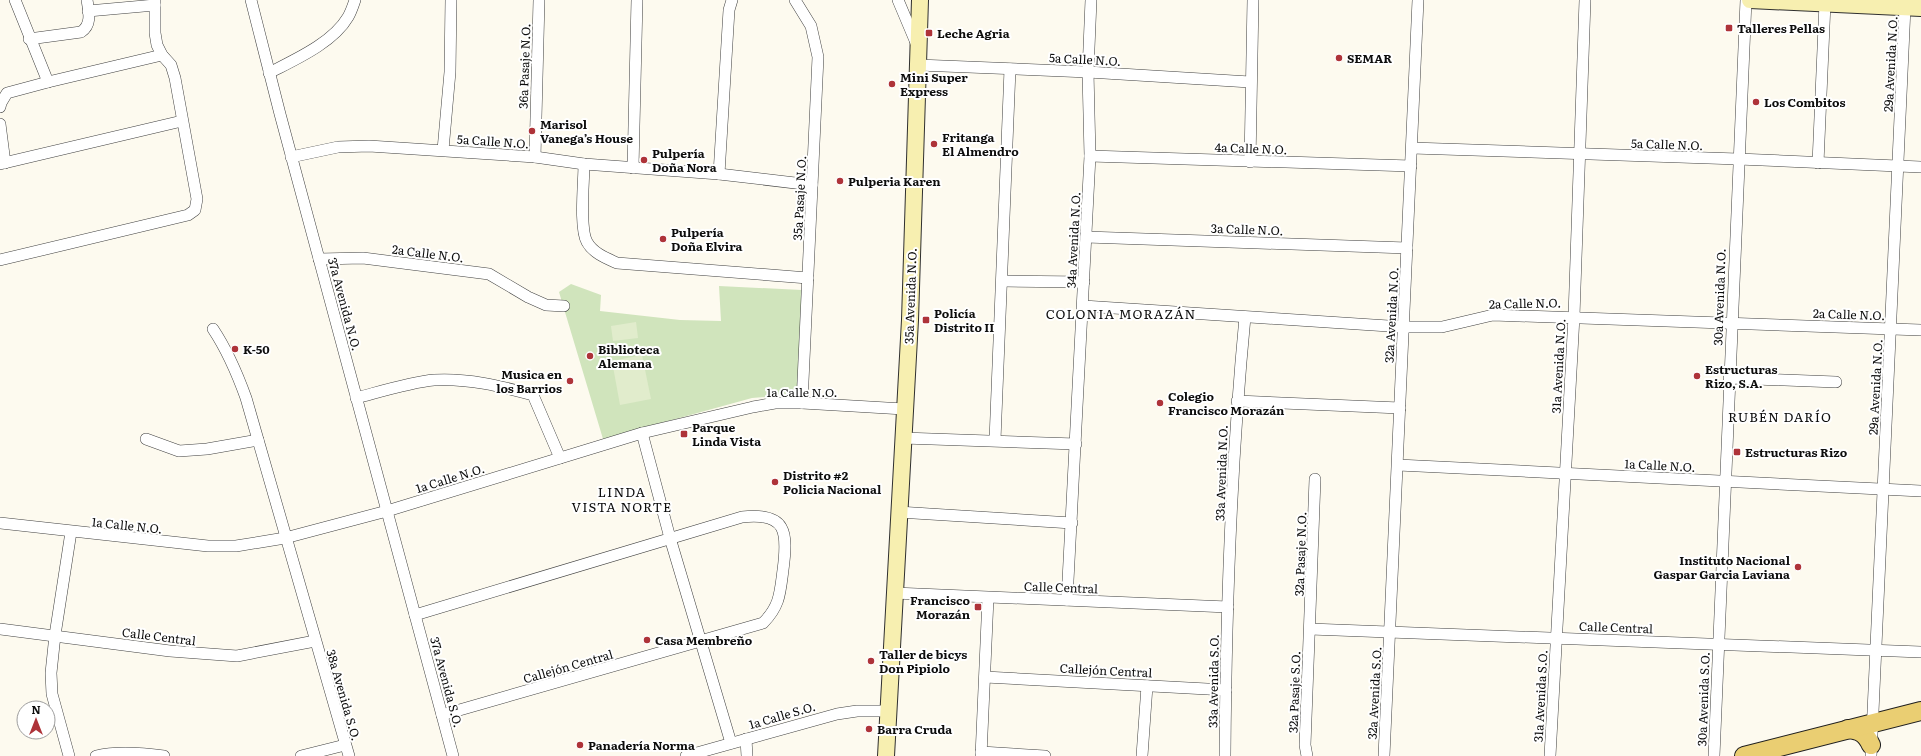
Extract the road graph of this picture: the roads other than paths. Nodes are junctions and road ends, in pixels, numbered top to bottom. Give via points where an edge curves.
1 (15, 0) edge
2 (87, 0) edge
3 (251, 0) edge
4 (355, 0) edge
5 (451, 0) edge
6 (539, 0) edge
7 (637, 0) edge
8 (732, 0) edge
9 (796, 0) edge
10 (898, 0) edge
11 (920, 0) edge
12 (1091, 0) edge
13 (1253, 0) edge
14 (1418, 0) edge
15 (1585, 0) edge
16 (1746, 0) edge
17 (1750, 0) edge
18 (155, 3) edge
19 (1825, 3) junction
20 (1913, 7) edge
21 (88, 11) junction
22 (30, 39) junction
23 (919, 48) junction
24 (162, 55) junction
25 (918, 65) junction
26 (1010, 69) junction
27 (1088, 72) junction
28 (269, 73) junction
29 (48, 82) junction
30 (1250, 82) junction
31 (3, 90) edge
32 (0, 107) edge
33 (182, 121) junction
34 (0, 124) edge
35 (1412, 148) junction
36 (443, 150) junction
37 (1580, 154) junction
38 (1090, 156) junction
39 (292, 157) junction
40 (535, 157) junction
41 (1738, 159) junction
42 (1250, 162) junction
43 (1818, 163) junction
44 (2, 164) edge
45 (584, 164) junction
46 (1411, 166) junction
47 (1898, 166) junction
48 (632, 168) junction
49 (1921, 168) edge
50 (719, 174) junction
51 (812, 185) junction
52 (1086, 236) junction
53 (1407, 248) junction
54 (319, 259) junction
55 (0, 260) edge
56 (808, 278) junction
57 (1002, 281) junction
58 (1084, 282) junction
59 (564, 306) dead end
60 (1083, 306) junction
61 (1574, 316) junction
62 (1244, 318) junction
63 (1731, 322) junction
64 (1404, 327) junction
65 (213, 328) dead end
66 (1890, 328) junction
67 (1921, 330) edge
68 (1729, 378) junction
69 (1836, 382) dead end
70 (356, 398) junction
71 (1237, 401) junction
72 (802, 403) junction
73 (1400, 408) junction
74 (904, 409) junction
75 (642, 433) junction
76 (903, 438) junction
77 (146, 439) dead end
78 (258, 440) junction
79 (995, 440) junction
80 (1076, 444) junction
81 (560, 458) junction
82 (1398, 465) junction
83 (1565, 474) junction
84 (1315, 479) dead end
85 (1725, 481) junction
86 (1883, 489) junction
87 (1921, 491) edge
88 (387, 511) junction
89 (898, 512) junction
90 (0, 523) edge
91 (1072, 523) junction
92 (71, 532) junction
93 (285, 538) junction
94 (670, 538) junction
95 (894, 593) junction
96 (988, 598) junction
97 (1067, 600) junction
98 (1228, 607) junction
99 (415, 615) junction
100 (0, 628) edge
101 (1310, 629) junction
102 (1390, 631) junction
103 (55, 636) junction
104 (1556, 638) junction
105 (315, 640) junction
106 (700, 641) junction
107 (1718, 644) junction
108 (1876, 649) junction
109 (1921, 652) edge
110 (985, 677) junction
111 (1147, 686) junction
112 (1226, 690) junction
113 (888, 711) junction
114 (1921, 711) edge
115 (442, 715) junction
116 (1872, 723) junction
117 (1848, 730) junction
118 (746, 739) junction
119 (731, 743) junction
120 (345, 744) junction
121 (1871, 751) edge
122 (981, 754) edge
123 (69, 756) edge
124 (96, 756) edge
125 (164, 756) edge
126 (301, 756) edge
127 (349, 756) edge
128 (453, 756) edge
129 (686, 756) edge
130 (747, 756) edge
131 (886, 756) edge
132 (1045, 756) edge
133 (1142, 756) edge
134 (1225, 756) edge
135 (1307, 756) edge
136 (1384, 756) edge
137 (1550, 756) edge
138 (1714, 756) edge
139 (1744, 756) edge

1 - 22 street
2 - 21 street
3 - 28 street, 37a Avenida N.O.
4 - 28 street via 348,18 332,34 308,52
5 - 36 street via 450,72
6 - 40 street, 36a Pasaje N.O.
7 - 48 street
8 - 50 street via 729,10
9 - 51 street, 35a Pasaje N.O. via 811,26 818,57
10 - 23 street
11 - 23 main road, 35a Avenida N.O.
12 - 27 street, 34a Avenida N.O.
13 - 30 street
14 - 35 street, 32a Avenida N.O.
15 - 37 street, 31a Avenida N.O.
16 - 41 street, 30a Avenida N.O.
17 - 19 main road
18 - 21 street
18 - 24 street via 155,33
19 - 20 main road
19 - 43 street
20 - 47 street, 29a Avenida N.O.
21 - 22 street via 89,22 86,29 81,32
22 - 29 street
23 - 25 main road, 35a Avenida N.O.
24 - 29 street
24 - 33 street via 171,65 175,78
25 - 26 street, 5a Calle N.O.
25 - 74 main road, 35a Avenida N.O. via 910,320
26 - 27 street, 5a Calle N.O.
26 - 57 street
27 - 30 street, 5a Calle N.O.
27 - 38 street, 34a Avenida N.O.
28 - 39 street, 37a Avenida N.O.
29 - 31 street
30 - 42 street
31 - 32 street
33 - 44 street
33 - 55 street via 197,199 195,210 188,215
34 - 44 street
35 - 37 street, 5a Calle N.O.
35 - 46 street, 32a Avenida N.O.
36 - 39 street, 5a Calle N.O. via 338,147
36 - 40 street, 5a Calle N.O.
37 - 41 street, 5a Calle N.O.
37 - 61 street, 31a Avenida N.O.
38 - 42 street, 4a Calle N.O.
38 - 52 street, 34a Avenida N.O.
39 - 54 street, 37a Avenida N.O.
40 - 45 street, 5a Calle N.O.
41 - 43 street, 5a Calle N.O.
41 - 63 street, 30a Avenida N.O.
42 - 46 street, 4a Calle N.O.
43 - 47 street, 5a Calle N.O.
45 - 48 street, 5a Calle N.O.
45 - 56 street via 583,221 586,241 600,256 617,263
46 - 53 street, 32a Avenida N.O.
47 - 49 street, 5a Calle N.O.
47 - 66 street, 29a Avenida N.O.
48 - 50 street, 5a Calle N.O.
50 - 51 street, 5a Calle N.O.
51 - 56 street, 35a Pasaje N.O.
52 - 53 street, 3a Calle N.O.
52 - 58 street, 34a Avenida N.O.
53 - 64 street, 32a Avenida N.O.
54 - 59 street, 2a Calle N.O. via 363,258 490,274 546,305
54 - 70 street, 37a Avenida N.O.
56 - 72 street, 35a Pasaje N.O.
57 - 58 street
57 - 79 street
58 - 60 street, 34a Avenida N.O.
60 - 62 street, 2a Calle N.O.
60 - 80 street, 34a Avenida N.O.
61 - 63 street, 2a Calle N.O.
61 - 64 street, 2a Calle N.O. via 1493,315 1442,327
61 - 83 street, 31a Avenida N.O.
62 - 64 street, 2a Calle N.O.
62 - 71 street, 33a Avenida N.O.
63 - 66 street, 2a Calle N.O.
63 - 68 street, 30a Avenida N.O.
64 - 73 street, 32a Avenida N.O.
65 - 78 street, 38a Avenida S.O. via 238,375
66 - 67 street, 2a Calle N.O.
66 - 86 street, 29a Avenida N.O.
68 - 69 street
68 - 85 street, 30a Avenida N.O.
70 - 81 street via 432,380 462,380 533,395
70 - 88 street, 37a Avenida N.O.
71 - 73 street
71 - 98 street, 33a Avenida N.O.
72 - 74 street, 1a Calle N.O.
72 - 75 street, 1a Calle N.O. via 775,403 753,407
73 - 82 street, 32a Avenida N.O.
74 - 76 main road, 35a Avenida N.O.
75 - 81 street, 1a Calle N.O.
75 - 94 street
76 - 79 street
76 - 89 main road, 35a Avenida N.O.
77 - 78 street via 179,450 207,449
78 - 93 street, 38a Avenida S.O.
79 - 80 street
80 - 91 street, 34a Avenida N.O.
81 - 88 street, 1a Calle N.O.
82 - 83 street, 1a Calle N.O.
82 - 102 street, 32a Avenida N.O.
83 - 85 street, 1a Calle N.O.
83 - 104 street, 31a Avenida N.O.
84 - 101 street, 32a Pasaje N.O.
85 - 86 street, 1a Calle N.O.
85 - 107 street, 30a Avenida N.O.
86 - 87 street, 1a Calle N.O.
86 - 108 street, 29a Avenida N.O.
88 - 93 street, 1a Calle N.O.
88 - 99 street, 37a Avenida N.O.
89 - 91 street
89 - 95 main road, 35a Avenida N.O.
90 - 92 street, 1a Calle N.O.
91 - 97 street, 34a Avenida N.O.
92 - 93 street, 1a Calle N.O. via 208,546 236,546
92 - 103 street
93 - 105 street, 38a Avenida S.O.
94 - 99 street
94 - 106 street
94 - 106 street via 742,517 760,515 771,519 784,530 787,544 780,598 773,613 763,623
95 - 96 street, Calle Central
95 - 113 main road, 35a Avenida N.O.
96 - 97 street, Calle Central
96 - 110 street
97 - 98 street, Calle Central
98 - 112 street, 33a Avenida S.O.
99 - 115 street, 37a Avenida S.O.
100 - 103 street, Calle Central
101 - 102 street, Calle Central
101 - 135 street, 32a Pasaje S.O. via 1305,745
102 - 104 street, Calle Central
102 - 136 street, 32a Avenida S.O.
103 - 105 street, Calle Central via 170,651 237,656
103 - 123 street via 51,673 52,694
104 - 107 street, Calle Central
104 - 137 street, 31a Avenida S.O.
105 - 120 street, 38a Avenida S.O.
106 - 115 street, Callejón Central
106 - 119 street
107 - 108 street, Calle Central
107 - 138 street, 30a Avenida S.O.
108 - 109 street, Calle Central
108 - 116 street, 29a Avenida N.O.
110 - 111 street, Callejón Central
110 - 122 street
111 - 112 street, Callejón Central
111 - 133 street
112 - 134 street, 33a Avenida S.O.
113 - 118 street, 1a Calle S.O. via 837,714
113 - 131 main road, 35a Avenida N.O.
114 - 116 main road
115 - 128 street, 37a Avenida S.O.
116 - 117 main road
116 - 121 street, 29a Avenida N.O.
117 - 121 main road via 1865,734
117 - 139 main road
118 - 119 street, 1a Calle S.O.
118 - 130 street
119 - 129 street, 1a Calle S.O.
120 - 126 street
120 - 127 street, 38a Avenida S.O.
122 - 132 street
124 - 125 street via 147,753

